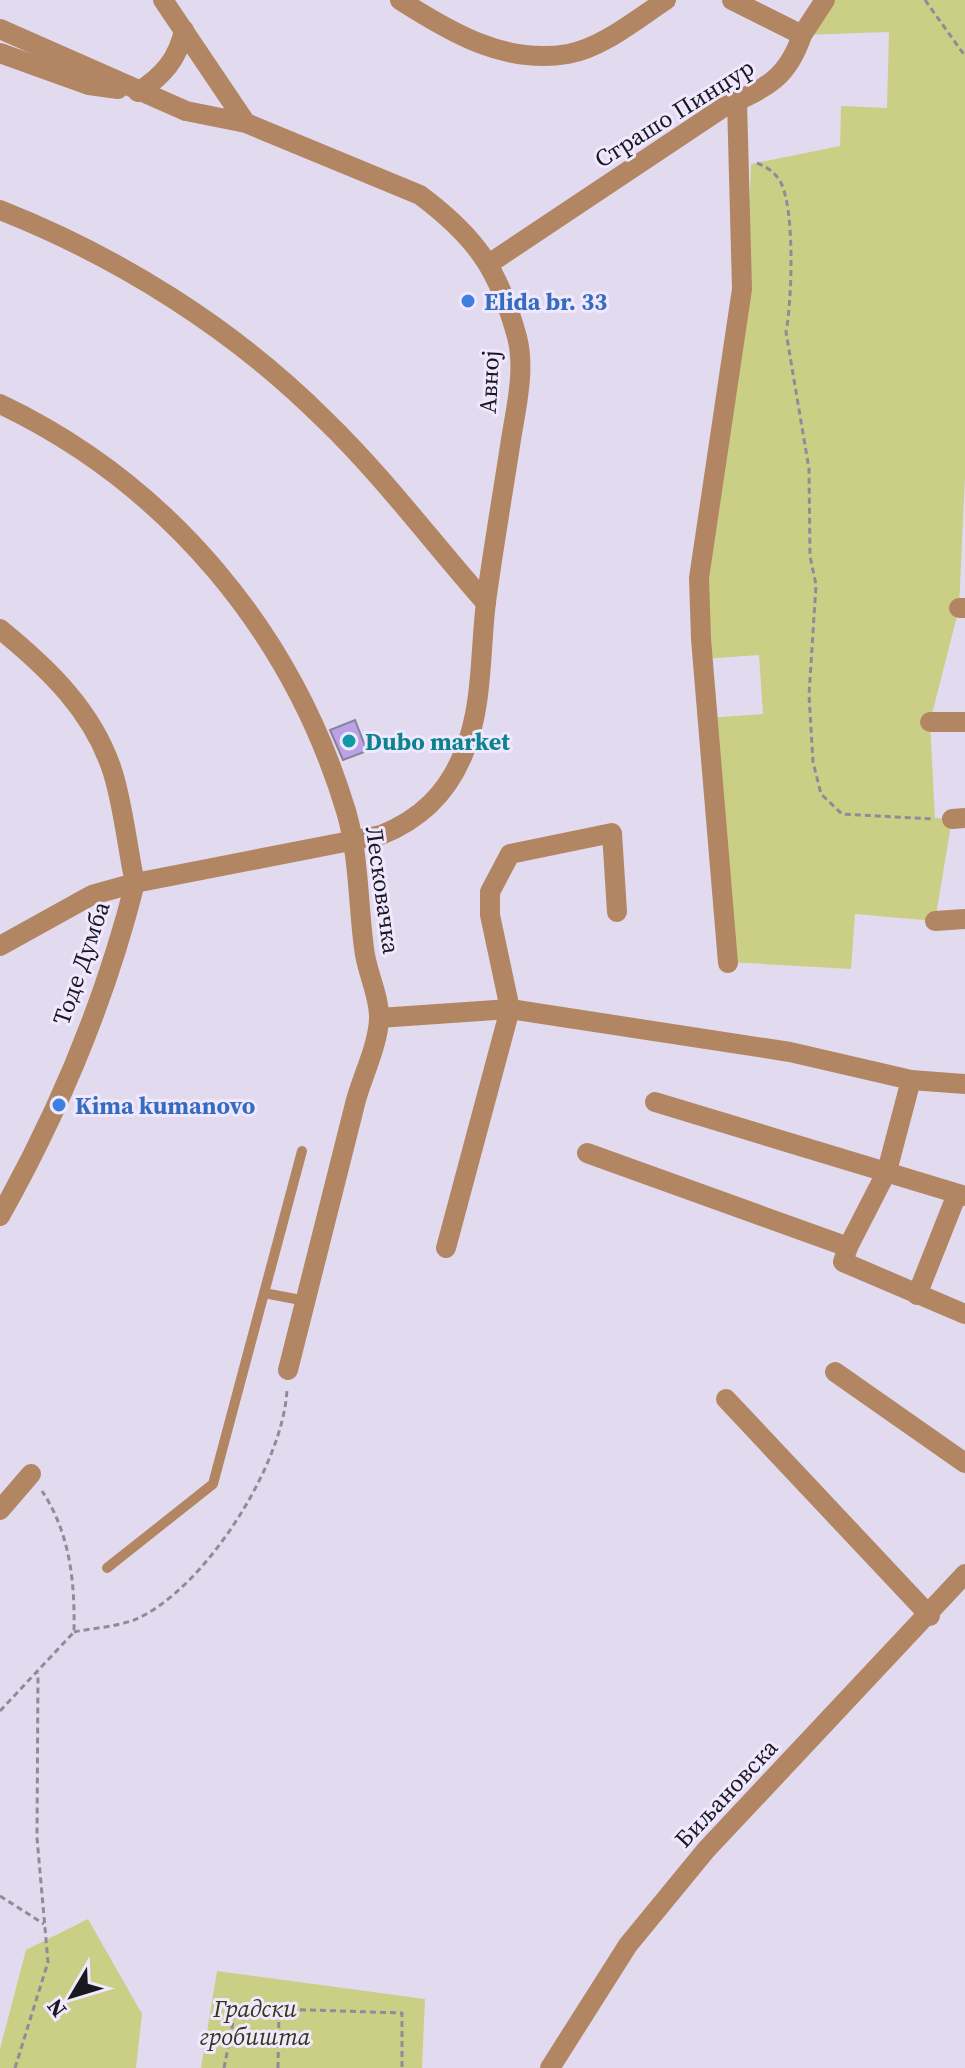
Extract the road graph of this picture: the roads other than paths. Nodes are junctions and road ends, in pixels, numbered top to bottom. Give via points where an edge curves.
1 (163, 0) edge
2 (400, 0) edge
3 (666, 0) edge
4 (732, 0) edge
5 (825, 0) edge
6 (0, 29) edge
7 (184, 30) junction
8 (802, 35) junction
9 (0, 53) edge
10 (138, 92) junction
11 (737, 101) junction
12 (246, 123) junction
13 (0, 210) edge
14 (490, 263) junction
15 (0, 404) edge
16 (486, 603) junction
17 (0, 629) edge
18 (930, 722) dead end
19 (965, 722) edge
20 (353, 841) junction
21 (135, 883) junction
22 (617, 912) dead end
23 (965, 919) edge
24 (935, 921) dead end
25 (0, 946) edge
26 (728, 963) dead end
27 (510, 1009) junction
28 (379, 1018) junction
29 (911, 1080) junction
30 (965, 1084) edge
31 (655, 1102) dead end
32 (302, 1151) dead end
33 (587, 1153) dead end
34 (887, 1171) junction
35 (961, 1195) edge
36 (0, 1216) edge
37 (848, 1247) junction
38 (446, 1248) dead end
39 (264, 1293) junction
40 (917, 1295) junction
41 (306, 1301) junction
42 (965, 1314) edge
43 (288, 1370) road end
44 (835, 1372) dead end
45 (726, 1399) dead end
46 (965, 1463) edge
47 (31, 1474) road end
48 (0, 1510) edge
49 (107, 1568) dead end
50 (965, 1574) edge
51 (930, 1616) junction
52 (550, 2068) edge

1 - 7 street
2 - 3 street via 484,47 568,54 597,43
4 - 8 street
5 - 8 street, Страшо Пинџур
6 - 10 street, Авној
7 - 10 street via 168,68
7 - 12 street
8 - 11 street, Страшо Пинџур via 780,77
9 - 10 street, Авној via 89,85
10 - 12 street, Авној via 186,111
11 - 14 street, Страшо Пинџур
11 - 26 street via 742,289 699,578
12 - 14 street, Авној via 420,195
13 - 16 street via 68,239 158,289 267,369 359,455
14 - 16 street, Авној via 518,339 519,385
15 - 20 street, Лесковачка via 114,472 200,548 250,616 301,703
16 - 20 street, Авној via 466,750 450,782 407,824
17 - 21 street via 67,689 84,713 113,772
18 - 19 street
20 - 21 street, Тоде Думба
20 - 28 street, Лесковачка via 364,950
21 - 25 street via 92,895
21 - 36 street, Тоде Думба via 107,980 51,1114
22 - 27 street via 612,833 510,854 490,892
23 - 24 street
27 - 28 street
27 - 29 street via 790,1052
27 - 38 street
28 - 41 street, Лесковачка
29 - 30 street
29 - 34 street
31 - 34 street
32 - 39 lane
33 - 37 street
34 - 35 street
34 - 37 street
35 - 40 street
37 - 40 street via 843,1262
39 - 41 lane
39 - 49 lane via 213,1484
40 - 42 street
41 - 43 street, Лесковачка
44 - 46 street
45 - 51 street
47 - 48 street
50 - 51 street, Биљановска
51 - 52 street, Биљановска via 706,1850 628,1945

